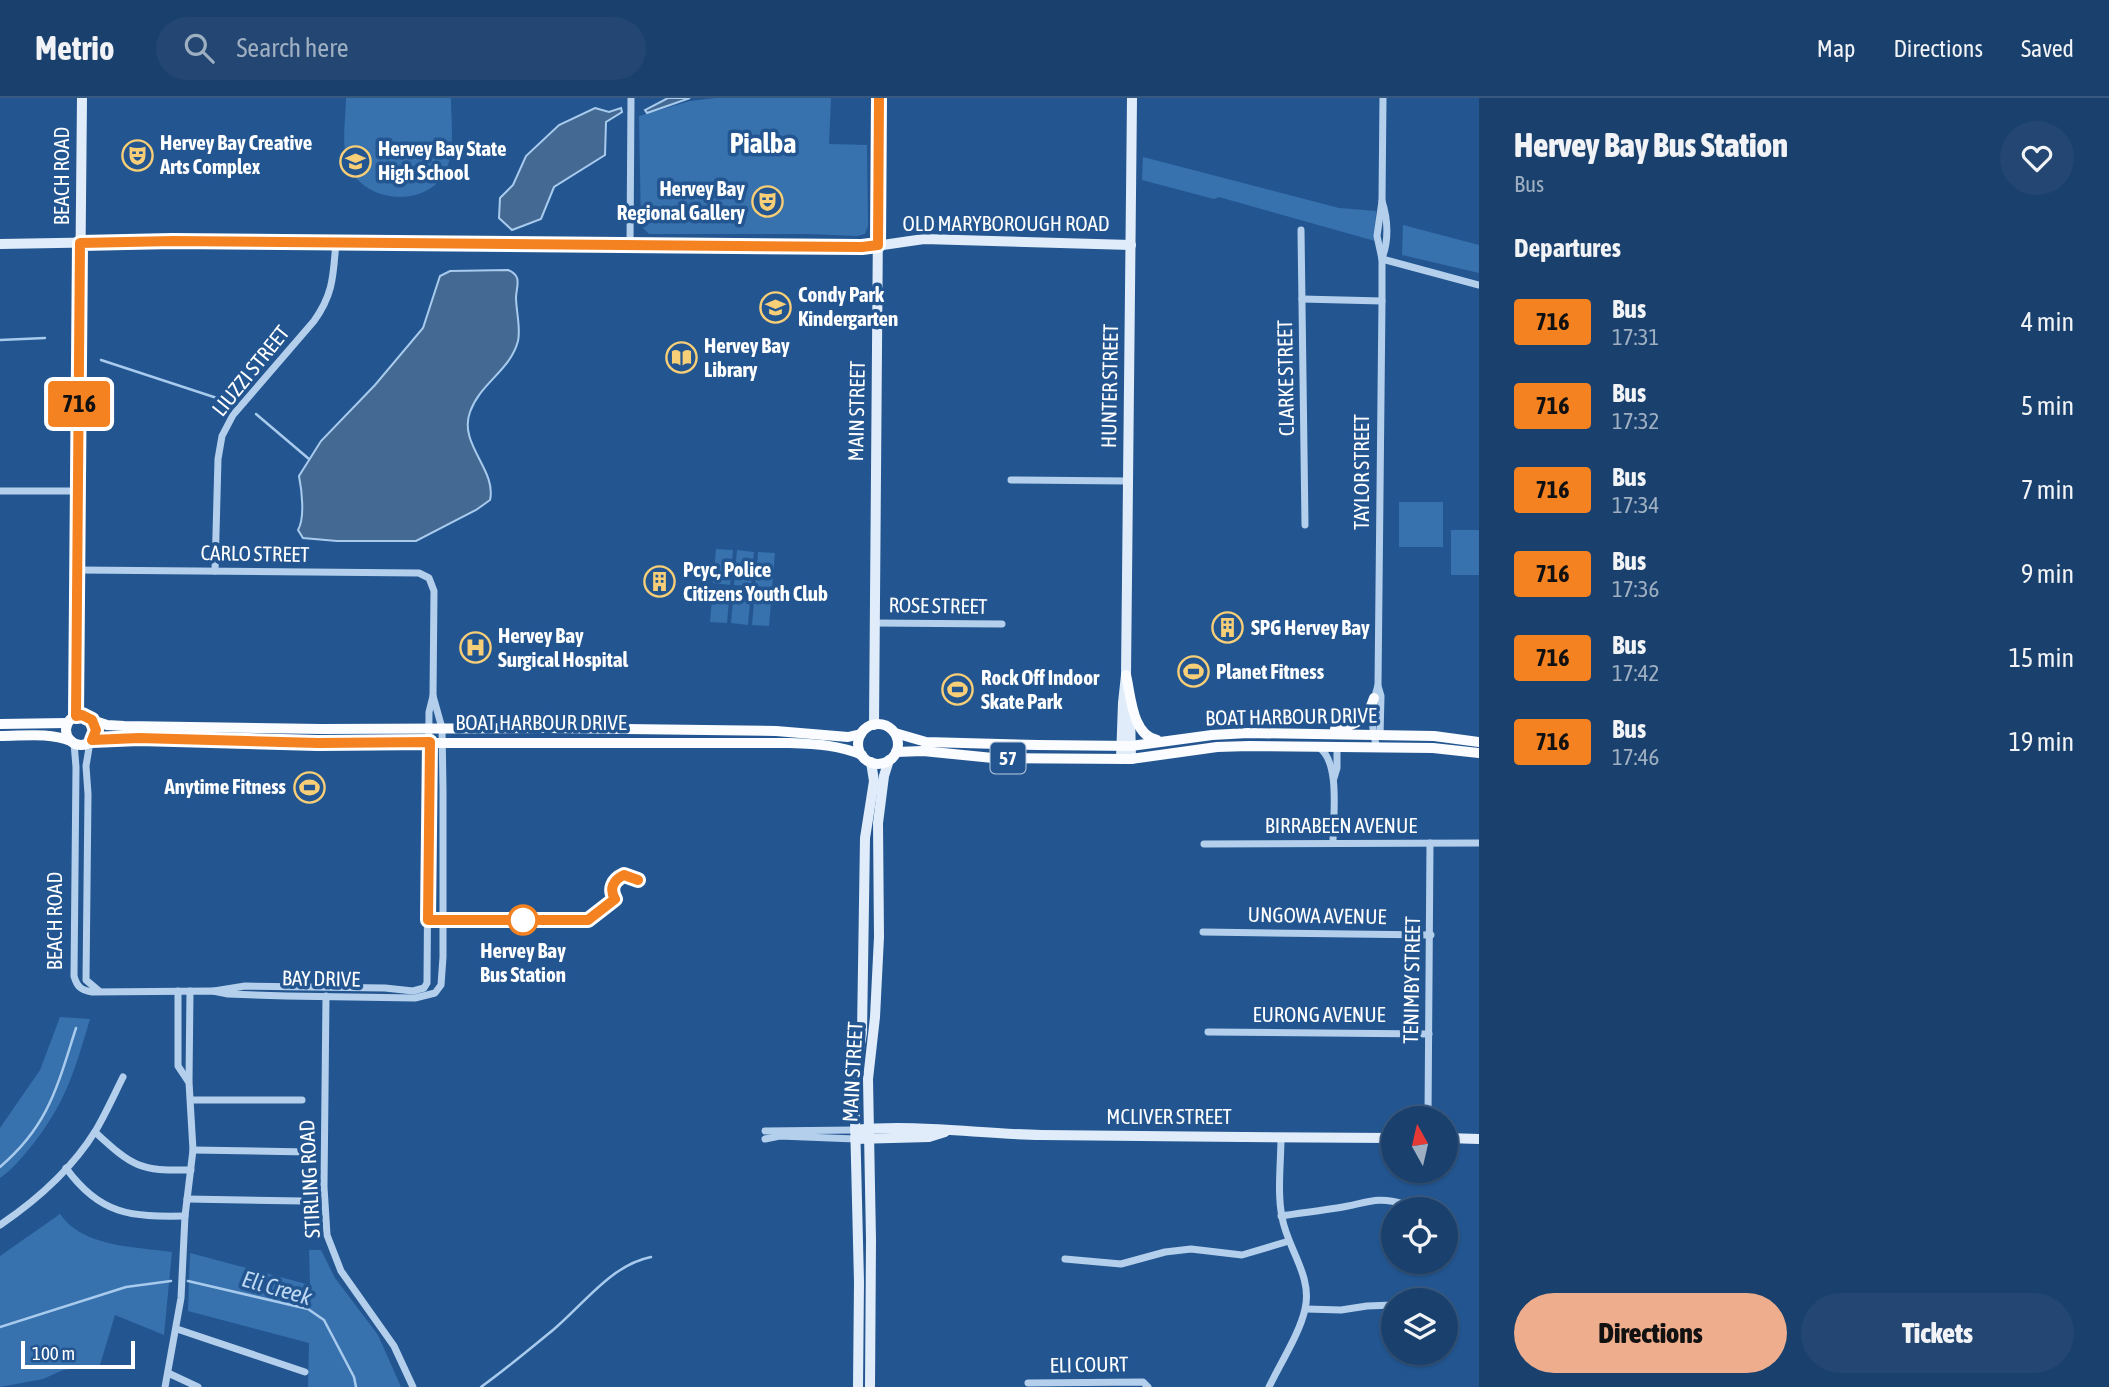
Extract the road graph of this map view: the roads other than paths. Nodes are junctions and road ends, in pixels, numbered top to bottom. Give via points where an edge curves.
1 (82, 98) edge
2 (631, 98) edge
3 (879, 98) edge
4 (1132, 98) edge
5 (1383, 98) edge
6 (1301, 230) dead end
7 (336, 242) junction
8 (80, 243) junction
9 (0, 244) edge
10 (629, 245) junction
11 (878, 245) junction
12 (1130, 245) junction
13 (1382, 259) junction
14 (1479, 285) edge
15 (1302, 299) junction
16 (1382, 301) junction
17 (1010, 480) dead end
18 (1128, 481) junction
19 (0, 491) edge
20 (78, 491) junction
21 (1305, 525) dead end
22 (79, 570) junction
23 (215, 571) junction
24 (874, 623) junction
25 (1002, 624) dead end
26 (1126, 675) junction
27 (1378, 685) junction
28 (1374, 698) junction
29 (72, 720) junction
30 (92, 720) junction
31 (0, 724) edge
32 (874, 725) junction
33 (436, 728) junction
34 (564, 729) junction
35 (895, 733) junction
36 (1275, 733) junction
37 (861, 734) junction
38 (1312, 734) junction
39 (1377, 734) junction
40 (0, 736) edge
41 (91, 741) junction
42 (72, 742) junction
43 (430, 742) junction
44 (442, 742) junction
45 (620, 742) junction
46 (1164, 742) junction
47 (1479, 742) edge
48 (1126, 746) junction
49 (1317, 747) junction
50 (1337, 747) junction
51 (1377, 747) junction
52 (1479, 753) edge
53 (893, 756) junction
54 (866, 759) junction
55 (1126, 759) junction
56 (1334, 778) junction
57 (75, 803) junction
58 (88, 803) junction
59 (1333, 842) junction
60 (1430, 843) junction
61 (1204, 844) dead end
62 (1479, 844) edge
63 (1203, 932) dead end
64 (1431, 936) junction
65 (327, 988) junction
66 (100, 991) junction
67 (178, 991) junction
68 (190, 991) junction
69 (213, 991) junction
70 (327, 997) junction
71 (1208, 1032) dead end
72 (1429, 1034) junction
73 (123, 1077) dead end
74 (189, 1082) junction
75 (191, 1100) junction
76 (302, 1100) dead end
77 (1428, 1106) edge
78 (95, 1132) junction
79 (869, 1133) junction
80 (855, 1134) junction
81 (765, 1135) dead end
82 (1281, 1137) junction
83 (1381, 1138) edge
84 (1458, 1138) edge
85 (1479, 1139) edge
86 (193, 1150) junction
87 (308, 1152) dead end
88 (66, 1168) junction
89 (191, 1170) junction
90 (187, 1199) junction
91 (1381, 1199) edge
92 (303, 1201) dead end
93 (185, 1216) junction
94 (1281, 1216) junction
95 (0, 1225) edge
96 (1289, 1241) junction
97 (1065, 1259) dead end
98 (1381, 1306) edge
99 (1306, 1309) junction
100 (177, 1329) junction
101 (168, 1373) junction
102 (305, 1373) dead end
103 (1028, 1383) dead end
104 (164, 1387) edge
105 (198, 1387) edge
106 (413, 1387) edge
107 (859, 1387) edge
108 (870, 1387) edge
109 (1148, 1387) edge
110 (1269, 1387) edge

1 - 8 street, BEACH ROAD
2 - 10 street
3 - 11 street, MAIN STREET
4 - 12 street, HUNTER STREET
5 - 13 street, TAYLOR STREET via 1377,236
6 - 15 street, CLARKE STREET
7 - 8 street, OLD MARYBOROUGH ROAD
7 - 10 street, OLD MARYBOROUGH ROAD
7 - 23 street, LIUZZI STREET via 333,281 325,305 233,415 222,436
8 - 9 street, OLD MARYBOROUGH ROAD
8 - 20 street, BEACH ROAD
10 - 11 street, OLD MARYBOROUGH ROAD
11 - 12 street, OLD MARYBOROUGH ROAD via 924,239
11 - 24 street, MAIN STREET
12 - 18 street, HUNTER STREET
13 - 14 street
13 - 16 street, TAYLOR STREET
15 - 16 street
15 - 21 street, CLARKE STREET
16 - 27 street, TAYLOR STREET
17 - 18 street
18 - 26 street, HUNTER STREET
19 - 20 street
20 - 22 street, BEACH ROAD
22 - 23 street, CARLO STREET
22 - 29 street, BEACH ROAD
23 - 33 street, CARLO STREET via 419,573 429,578 434,591
24 - 25 street, ROSE STREET
24 - 32 street, MAIN STREET
26 - 46 main road via 1144,734
26 - 48 street, HUNTER STREET
27 - 28 street, TAYLOR STREET
27 - 39 street, TAYLOR STREET
28 - 38 main road via 1360,723
28 - 39 street, TAYLOR STREET
29 - 30 main road via 82,715
29 - 31 main road
29 - 42 main road via 66,730
30 - 33 main road, BOAT HARBOUR DRIVE via 124,726
30 - 41 main road via 96,730
32 - 35 main road, 57
32 - 37 main road
33 - 34 main road, BOAT HARBOUR DRIVE
33 - 43 street
33 - 44 street
34 - 37 main road, BOAT HARBOUR DRIVE
34 - 45 main road via 609,735
35 - 48 main road, BOAT HARBOUR DRIVE / 57 via 926,742
35 - 53 main road
36 - 38 main road, BOAT HARBOUR DRIVE / 57
36 - 46 main road, BOAT HARBOUR DRIVE / 57
36 - 50 main road via 1328,740
37 - 54 main road via 858,745
38 - 39 main road, BOAT HARBOUR DRIVE / 57
39 - 47 main road, BOAT HARBOUR DRIVE / 57
39 - 51 street, TAYLOR STREET
40 - 42 main road, 57 via 58,736
41 - 42 main road, 57 via 82,745
41 - 43 main road, BOAT HARBOUR DRIVE / 57
41 - 58 street, BEACH ROAD via 86,766
42 - 57 street, BEACH ROAD
43 - 44 main road, BOAT HARBOUR DRIVE / 57
43 - 65 street, BAY DRIVE via 427,983 413,991
44 - 45 main road, BOAT HARBOUR DRIVE / 57
44 - 70 street, BAY DRIVE via 441,985 428,996
45 - 54 main road, BOAT HARBOUR DRIVE / 57 via 805,744 846,748
46 - 48 main road, BOAT HARBOUR DRIVE / 57
48 - 55 street, HUNTER STREET
49 - 50 main road, BOAT HARBOUR DRIVE / 57
49 - 55 main road, BOAT HARBOUR DRIVE / 57 via 1217,747
49 - 56 street via 1328,755
50 - 51 main road, BOAT HARBOUR DRIVE / 57
50 - 56 street
51 - 52 main road, BOAT HARBOUR DRIVE / 57
53 - 54 main road, 57 via 883,763
53 - 55 main road, BOAT HARBOUR DRIVE / 57 via 923,751 993,758
53 - 79 street, MAIN STREET via 884,776 878,823 879,937 868,1079
54 - 80 street, MAIN STREET via 874,781 865,838 865,984 854,1079
56 - 59 street
57 - 58 street
57 - 66 street, BEACH ROAD via 74,976 82,990
58 - 66 street, BEACH ROAD via 86,980
59 - 60 street, BIRRABEEN AVENUE
59 - 61 street, BIRRABEEN AVENUE
60 - 62 street, BIRRABEEN AVENUE
60 - 64 street, TENIMBY STREET
63 - 64 street, UNGOWA AVENUE
64 - 72 street, TENIMBY STREET
65 - 69 street, BAY DRIVE via 245,986
65 - 70 street, STIRLING ROAD
66 - 67 street, BAY DRIVE
67 - 68 street, BAY DRIVE
67 - 74 street via 178,1066
68 - 69 street, BAY DRIVE
68 - 74 street
69 - 70 street, BAY DRIVE
70 - 106 street, STIRLING ROAD via 327,1235 341,1270 394,1346
71 - 72 street, EURONG AVENUE
72 - 77 street, TENIMBY STREET
73 - 78 street
74 - 75 street
75 - 76 street
75 - 86 street
78 - 88 street
78 - 89 street via 140,1167
79 - 80 street, MCLIVER STREET
79 - 82 street, MCLIVER STREET
79 - 108 street, MAIN STREET
80 - 81 street, MCLIVER STREET
80 - 107 street, MAIN STREET
82 - 83 street, MCLIVER STREET
82 - 94 street
84 - 85 street
86 - 87 street
86 - 89 street
88 - 93 street via 106,1207 146,1217
88 - 95 street via 34,1201
89 - 90 street
90 - 92 street
90 - 93 street
91 - 94 street
93 - 100 street
94 - 96 street
96 - 97 street via 1242,1255 1191,1249 1121,1264
96 - 99 street via 1302,1269
98 - 99 street
99 - 110 street
100 - 101 street
100 - 102 street
101 - 104 street
101 - 105 street
103 - 109 street, ELI COURT via 1143,1382

